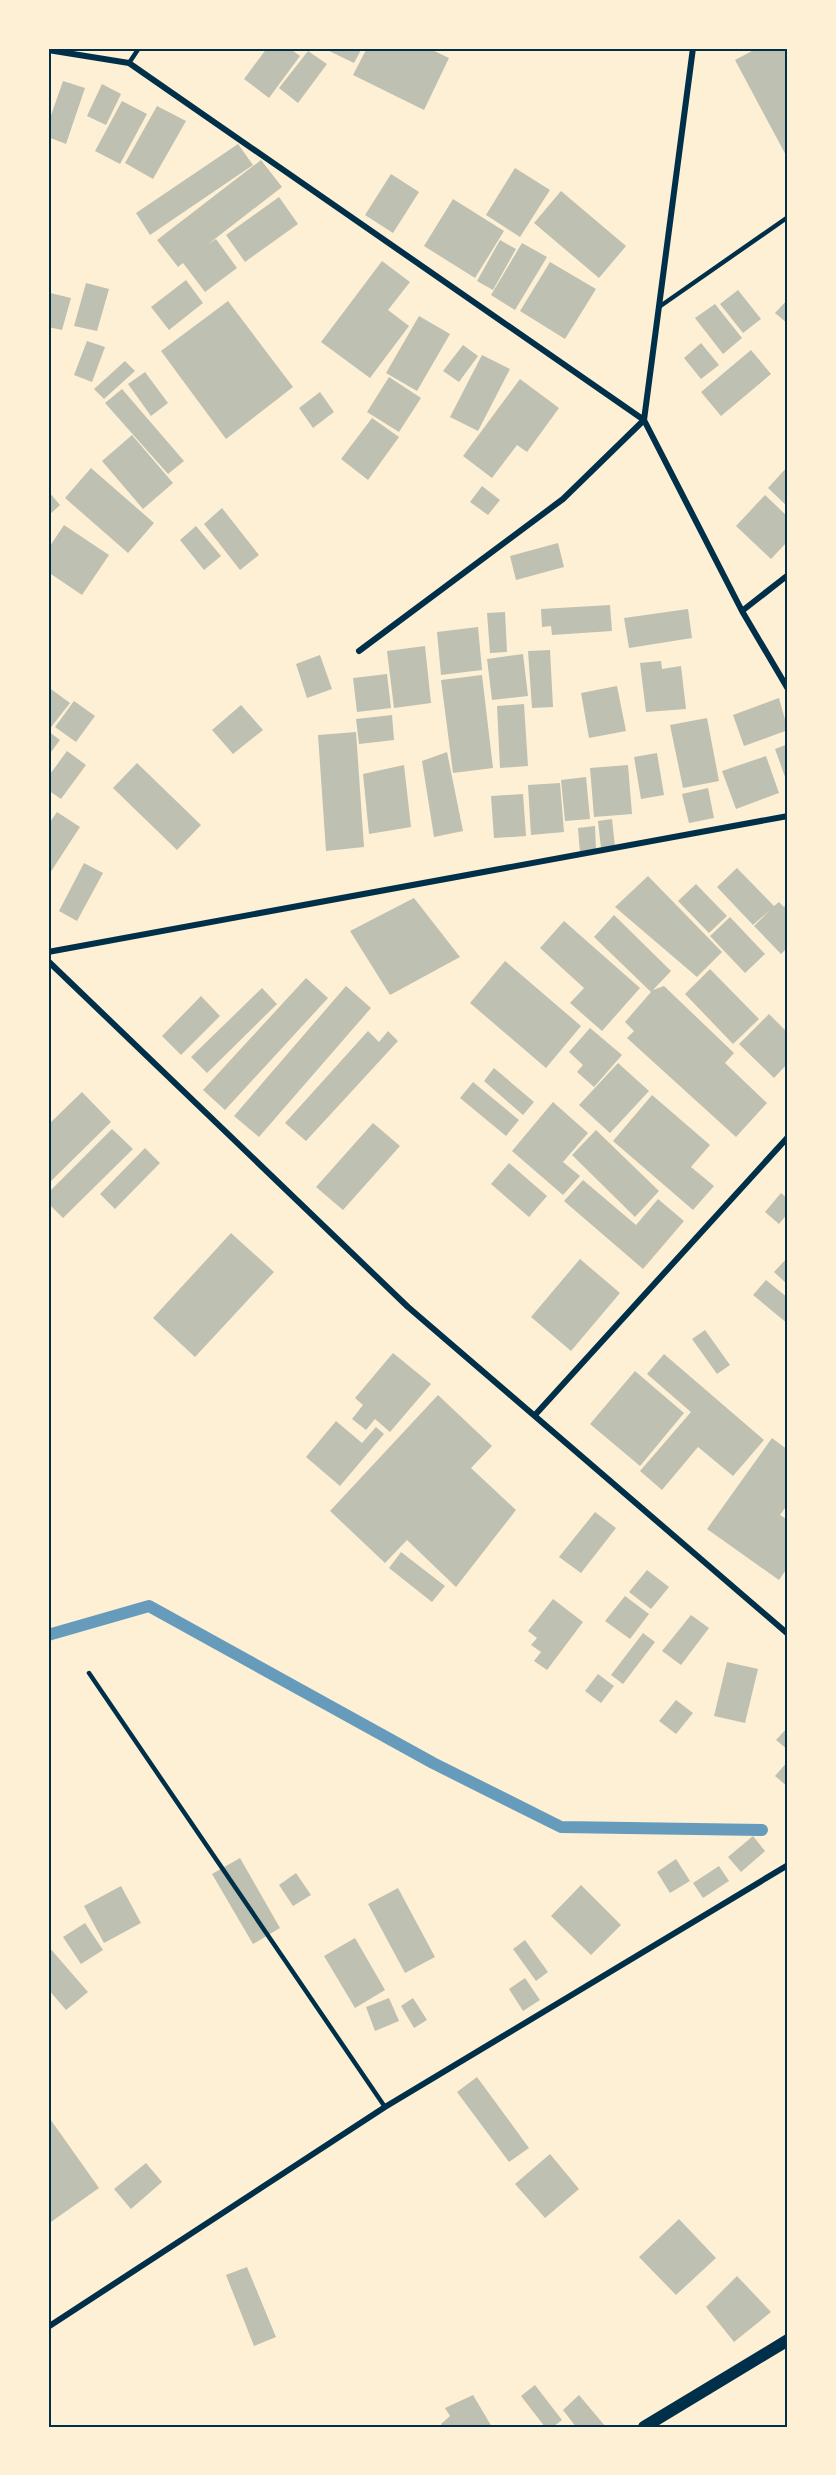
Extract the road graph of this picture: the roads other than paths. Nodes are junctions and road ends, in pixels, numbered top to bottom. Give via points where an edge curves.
1 (139, 48) edge
2 (693, 48) edge
3 (48, 50) edge
4 (129, 63) junction
5 (788, 217) edge
6 (659, 307) junction
7 (644, 420) junction
8 (788, 574) edge
9 (742, 612) junction
10 (359, 651) dead end
11 (788, 689) edge
12 (788, 816) edge
13 (48, 952) edge
14 (48, 961) edge
15 (788, 1137) edge
16 (535, 1415) junction
17 (788, 1634) edge
18 (88, 1673) dead end
19 (788, 1864) edge
20 (385, 2107) junction
21 (48, 2327) edge
22 (788, 2340) edge
23 (644, 2427) edge

1 - 4 lane
2 - 6 street
3 - 4 street
4 - 7 street
5 - 6 lane
6 - 7 street
7 - 9 street
7 - 10 street via 563,499
8 - 9 street
9 - 11 street
12 - 13 street
14 - 16 street via 408,1307
15 - 16 street
16 - 17 street
18 - 20 lane
19 - 20 street
20 - 21 street
22 - 23 main road

